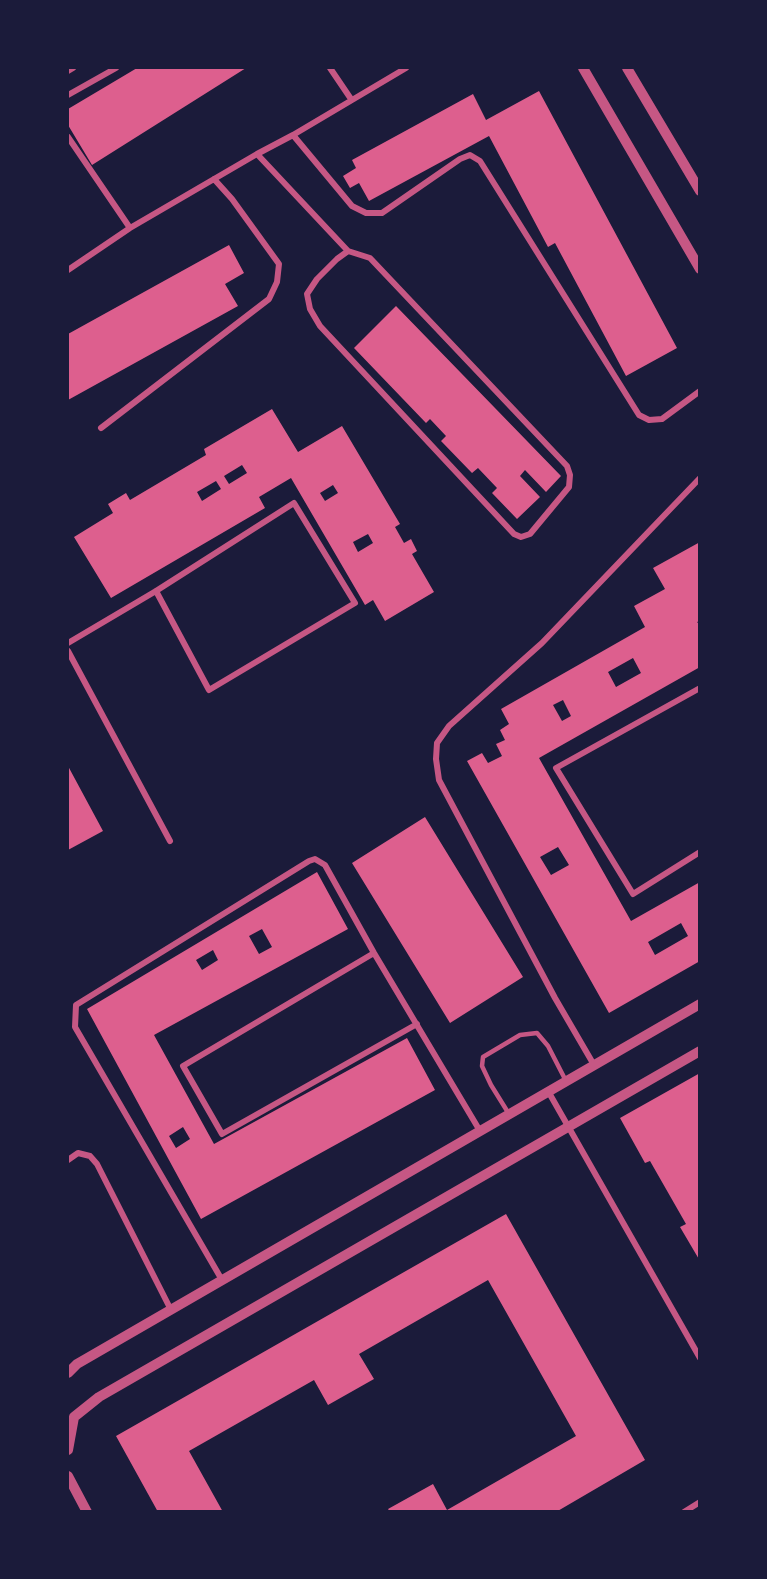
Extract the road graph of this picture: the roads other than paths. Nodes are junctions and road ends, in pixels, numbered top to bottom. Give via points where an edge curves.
1 (73, 68) edge
2 (116, 68) edge
3 (330, 68) edge
4 (406, 68) edge
5 (583, 68) edge
6 (627, 68) edge
7 (68, 71) edge
8 (68, 95) edge
9 (351, 99) junction
10 (293, 135) junction
11 (68, 137) edge
12 (257, 154) junction
13 (214, 179) junction
14 (699, 191) edge
15 (130, 228) junction
16 (348, 251) junction
17 (699, 269) edge
18 (68, 270) edge
19 (699, 391) edge
20 (101, 428) dead end
21 (699, 477) edge
22 (156, 591) junction
23 (68, 643) edge
24 (68, 651) edge
25 (699, 688) edge
26 (170, 841) dead end
27 (699, 852) edge
28 (374, 952) junction
29 (699, 1004) edge
30 (417, 1024) junction
31 (699, 1051) edge
32 (594, 1065) junction
33 (566, 1081) junction
34 (548, 1091) junction
35 (509, 1114) junction
36 (568, 1126) junction
37 (480, 1131) junction
38 (68, 1160) edge
39 (222, 1280) junction
40 (171, 1310) junction
41 (699, 1358) edge
42 (68, 1373) edge
43 (71, 1415) edge
44 (68, 1450) edge
45 (68, 1476) edge
46 (699, 1502) edge
47 (87, 1512) edge
48 (684, 1512) edge

1 - 7 street
2 - 8 street
3 - 9 street
4 - 9 street
5 - 17 street
6 - 14 street
9 - 10 street
10 - 12 street
10 - 19 street via 352,206 366,213 382,213 460,159 470,155 480,161 639,415 649,420 662,419
11 - 15 street
12 - 13 street
12 - 16 street
13 - 15 street
13 - 20 street via 279,264 277,282 269,299
15 - 18 street
16 - 16 street via 370,258 567,466 569,487 530,534 514,534 320,326 307,294 317,279
21 - 32 street via 542,643 449,726 437,743 439,780
22 - 22 street via 209,690 355,603 294,503
22 - 23 street
24 - 26 street
25 - 27 street via 556,768 633,894
28 - 30 street
28 - 30 street via 183,1066 222,1134
28 - 39 street via 325,865 315,859 76,1005 75,1027
29 - 32 street
30 - 37 street
31 - 36 street
32 - 33 street
33 - 34 street
33 - 35 lane via 537,1033 520,1035 506,1043 483,1057 482,1066
34 - 35 street
34 - 36 street
35 - 37 street
36 - 41 street
36 - 43 street
37 - 39 street
38 - 40 street via 78,1153 90,1156 98,1164
39 - 40 street
40 - 42 street
43 - 44 street
45 - 47 street
46 - 48 street

